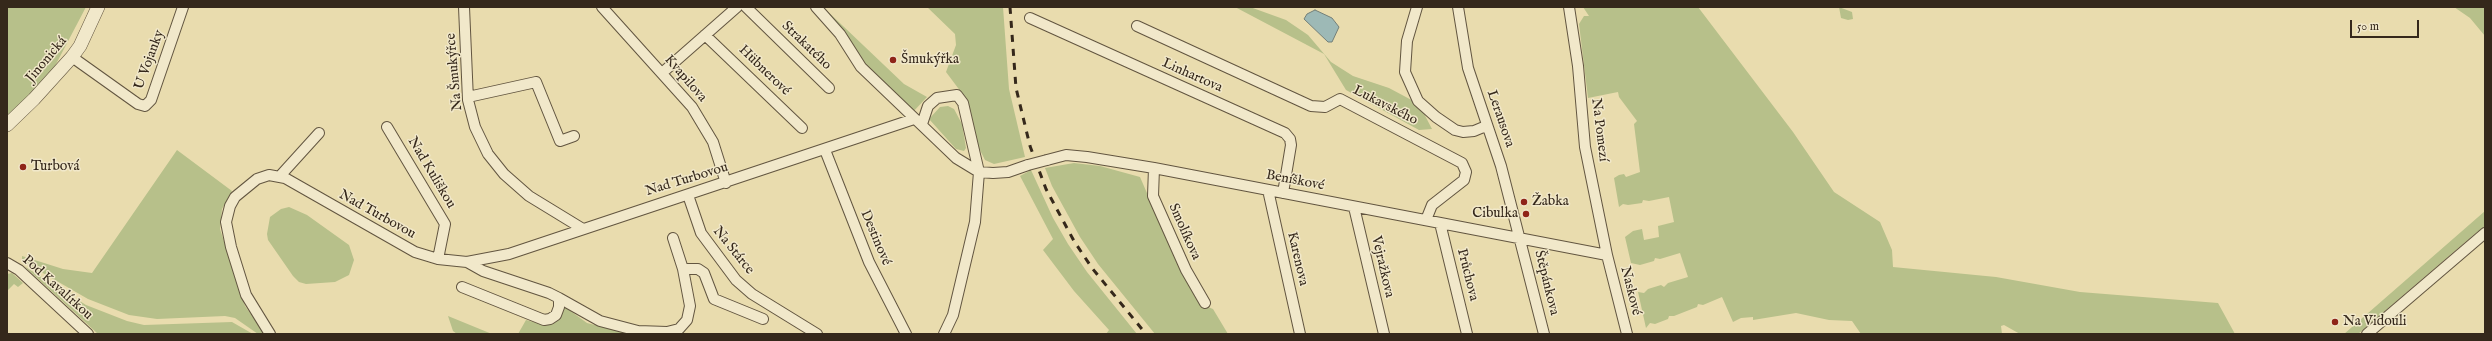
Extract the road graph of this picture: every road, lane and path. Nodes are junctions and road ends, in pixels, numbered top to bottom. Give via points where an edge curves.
1 (98, 7) edge
2 (183, 7) edge
3 (464, 7) edge
4 (602, 7) edge
5 (737, 7) edge
6 (746, 7) edge
7 (816, 7) edge
8 (1417, 7) edge
9 (1458, 7) edge
10 (1569, 7) edge
11 (1030, 18) dead end
12 (1137, 26) dead end
13 (706, 35) junction
14 (72, 57) junction
15 (662, 73) junction
16 (829, 88) dead end
17 (468, 97) junction
18 (918, 122) junction
19 (7, 125) edge
20 (1486, 126) junction
21 (386, 127) dead end
22 (802, 128) dead end
23 (319, 133) dead end
24 (574, 136) dead end
25 (825, 150) junction
26 (1154, 168) junction
27 (979, 172) junction
28 (280, 176) junction
29 (726, 183) junction
30 (1268, 190) junction
31 (1283, 193) junction
32 (688, 195) junction
33 (1354, 207) junction
34 (1426, 220) junction
35 (1440, 223) junction
36 (583, 228) junction
37 (2485, 233) edge
38 (673, 238) dead end
39 (1521, 240) junction
40 (1607, 255) junction
41 (438, 259) junction
42 (467, 262) junction
43 (7, 263) edge
44 (683, 269) junction
45 (462, 287) dead end
46 (559, 298) junction
47 (1205, 303) dead end
48 (763, 319) dead end
49 (88, 334) edge
50 (270, 334) edge
51 (817, 334) edge
52 (906, 334) edge
53 (944, 334) edge
54 (1300, 334) edge
55 (1384, 334) edge
56 (1467, 334) edge
57 (1544, 334) edge
58 (1626, 334) edge
59 (2367, 334) edge

1 - 14 street, Jinonická via 80,46
2 - 14 street, U Vojanky via 151,100 145,106 138,104
3 - 17 street, Na Šmukýřce
4 - 15 street, Kvapilova
5 - 13 street
6 - 16 street, Strakatého
7 - 18 street via 840,34 861,67
8 - 20 street via 1406,41 1405,66 1409,83 1418,101 1455,130 1463,132
9 - 20 street, Lerausova via 1468,68
10 - 40 street, Na Pomezí via 1585,147
11 - 31 street, Linhartova via 1285,133 1291,145
12 - 34 street, Lukavského via 1311,106 1326,107 1340,99 1462,163 1466,172 1464,180 1432,205
13 - 15 street
13 - 22 street, Hübnerové
14 - 19 street, Jinonická
15 - 29 street, Kvapilova via 692,107 703,124 713,142
17 - 24 street via 536,82 560,141
17 - 36 street, Na Šmukýřce via 475,127 488,154 504,174 529,196
18 - 25 street, Nad Turbovou
18 - 27 street via 956,158
18 - 27 street via 928,106 937,98 957,95 963,104
20 - 39 street, Lerausova via 1501,166 1516,230
21 - 41 street, Nad Kuliškou via 445,224
23 - 28 street
25 - 29 street, Nad Turbovou
25 - 52 street, Destinové via 869,262
26 - 27 street, Beníškové, bridge via 1066,156 1008,172
26 - 30 street, Beníškové
26 - 47 street, Smolíkova via 1153,196 1186,270
27 - 53 street via 975,222 953,315
28 - 41 street, Nad Turbovou via 398,243
28 - 50 street via 269,175 257,179 242,191 230,206 226,222 246,295
29 - 32 street, Nad Turbovou
30 - 31 street, Beníškové
30 - 54 street, Karenova
31 - 33 street, Beníškové
32 - 36 street, Nad Turbovou
32 - 51 street, Na Stárce via 701,233 736,280 752,294
33 - 34 street, Beníškové
33 - 55 street, Vejražkova
34 - 35 street, Beníškové
35 - 39 street, Beníškové
35 - 56 street, Průchova
36 - 42 street, Nad Turbovou via 509,254
37 - 59 street
38 - 44 street
39 - 40 street, Beníškové
39 - 57 street, Štěpánkova
40 - 58 street, Naskové
41 - 42 street, Nad Turbovou
42 - 46 street, Nad Turbovou via 473,267
43 - 49 street, Pod Kavalírkou via 19,270
44 - 46 street, Nad Turbovou via 690,306 688,320 679,329 667,332 638,331 600,321
44 - 48 street via 698,269 704,273 714,299
45 - 46 street via 544,320 556,315

